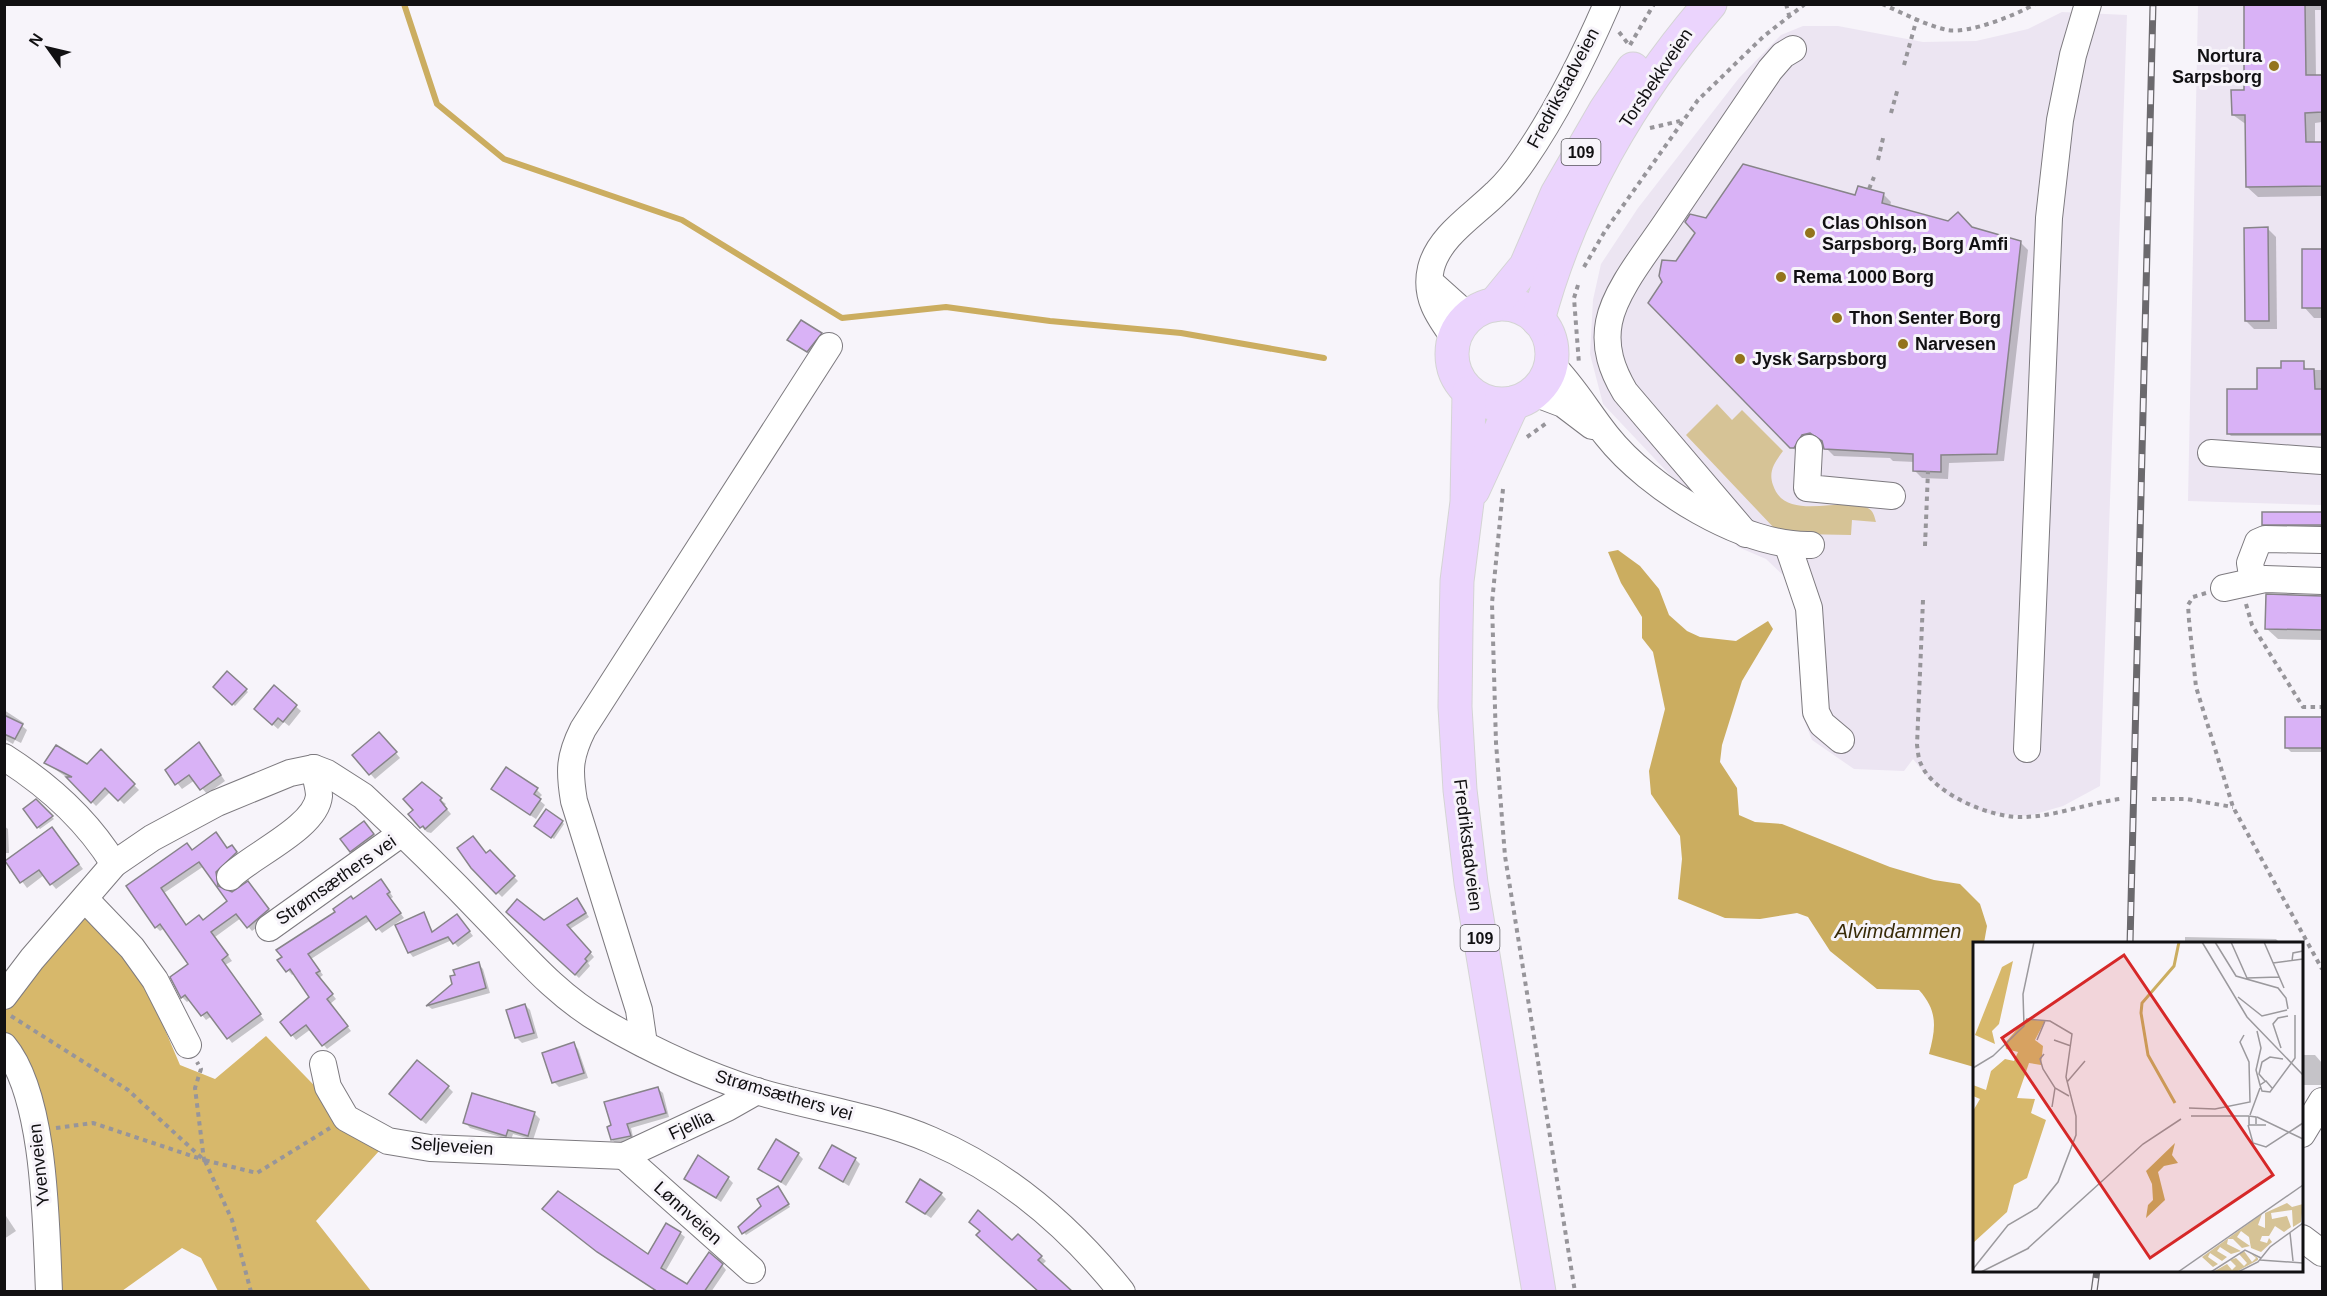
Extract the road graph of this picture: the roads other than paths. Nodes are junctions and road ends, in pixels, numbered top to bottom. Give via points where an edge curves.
1 (1607, 4) edge
2 (1681, 4) edge
3 (1710, 4) edge
4 (2088, 4) edge
5 (1793, 50) dead end
6 (1472, 320) junction
7 (1539, 320) junction
8 (829, 346) dead end
9 (1470, 393) junction
10 (1546, 397) junction
11 (1809, 448) dead end
12 (1674, 450) junction
13 (2211, 453) dead end
14 (2322, 461) edge
15 (1650, 476) junction
16 (1892, 496) dead end
17 (1467, 502) junction
18 (1746, 534) junction
19 (2322, 540) edge
20 (2322, 581) edge
21 (1841, 740) dead end
22 (2027, 749) dead end
23 (4, 757) edge
24 (314, 768) junction
25 (402, 833) junction
26 (114, 864) junction
27 (230, 878) dead end
28 (85, 899) junction
29 (269, 928) dead end
30 (4, 996) edge
31 (644, 1044) junction
32 (188, 1045) road end
33 (4, 1046) edge
34 (323, 1064) dead end
35 (757, 1091) junction
36 (2322, 1101) edge
37 (2303, 1131) edge
38 (624, 1156) junction
39 (2303, 1239) edge
40 (2322, 1253) edge
41 (752, 1270) dead end
42 (49, 1292) edge
43 (1122, 1292) edge
44 (1539, 1292) edge

1 - 6 street, Fredrikstadveien via 1561,99 1525,158 1498,191 1447,240 1431,269 1430,282
2 - 6 main road, Torsbekkveien / 109 via 1605,111 1557,195 1526,266
3 - 7 main road, Torsbekkveien / 109 via 1642,95 1579,202 1550,277
4 - 22 street via 2060,120 2049,218
5 - 12 street via 1770,70 1640,261 1609,321 1607,345 1613,371
6 - 7 main road via 1510,305
6 - 9 main road via 1452,353 1454,368
7 - 10 main road, 109 via 1552,349 1545,380
8 - 31 street via 576,743 569,771 574,801 639,1010
9 - 10 main road via 1497,404
9 - 17 main road, Fredrikstadveien / 109
10 - 15 street via 1607,436
10 - 17 main road, Fredrikstadveien / 109
11 - 16 street via 1807,489
12 - 15 street
12 - 18 street
13 - 14 street
15 - 18 street
17 - 44 main road, Fredrikstadveien / 109 via 1457,581 1455,707 1460,790 1471,883
18 - 21 street via 1799,545 1809,608 1816,712 1822,724
19 - 20 street via 2258,542 2239,584
23 - 26 street via 74,812
24 - 25 street, Strømsæthers vei via 363,796
24 - 26 street via 290,772 217,803 152,838
24 - 27 street via 319,796 314,810
25 - 29 street, Strømsæthers vei
25 - 31 street, Strømsæthers vei via 560,993
26 - 28 street
28 - 30 street
28 - 32 street via 132,948 155,980
31 - 35 street, Strømsæthers vei
33 - 42 street, Yvenveien via 24,1078 34,1112
34 - 38 street, Seljeveien via 328,1087 346,1118 388,1141 430,1148
35 - 38 street, Fjellia
35 - 43 street, Strømsæthers vei via 878,1122 929,1139 976,1162 1037,1204
36 - 37 street
38 - 41 street, Lønnveien
39 - 40 street

